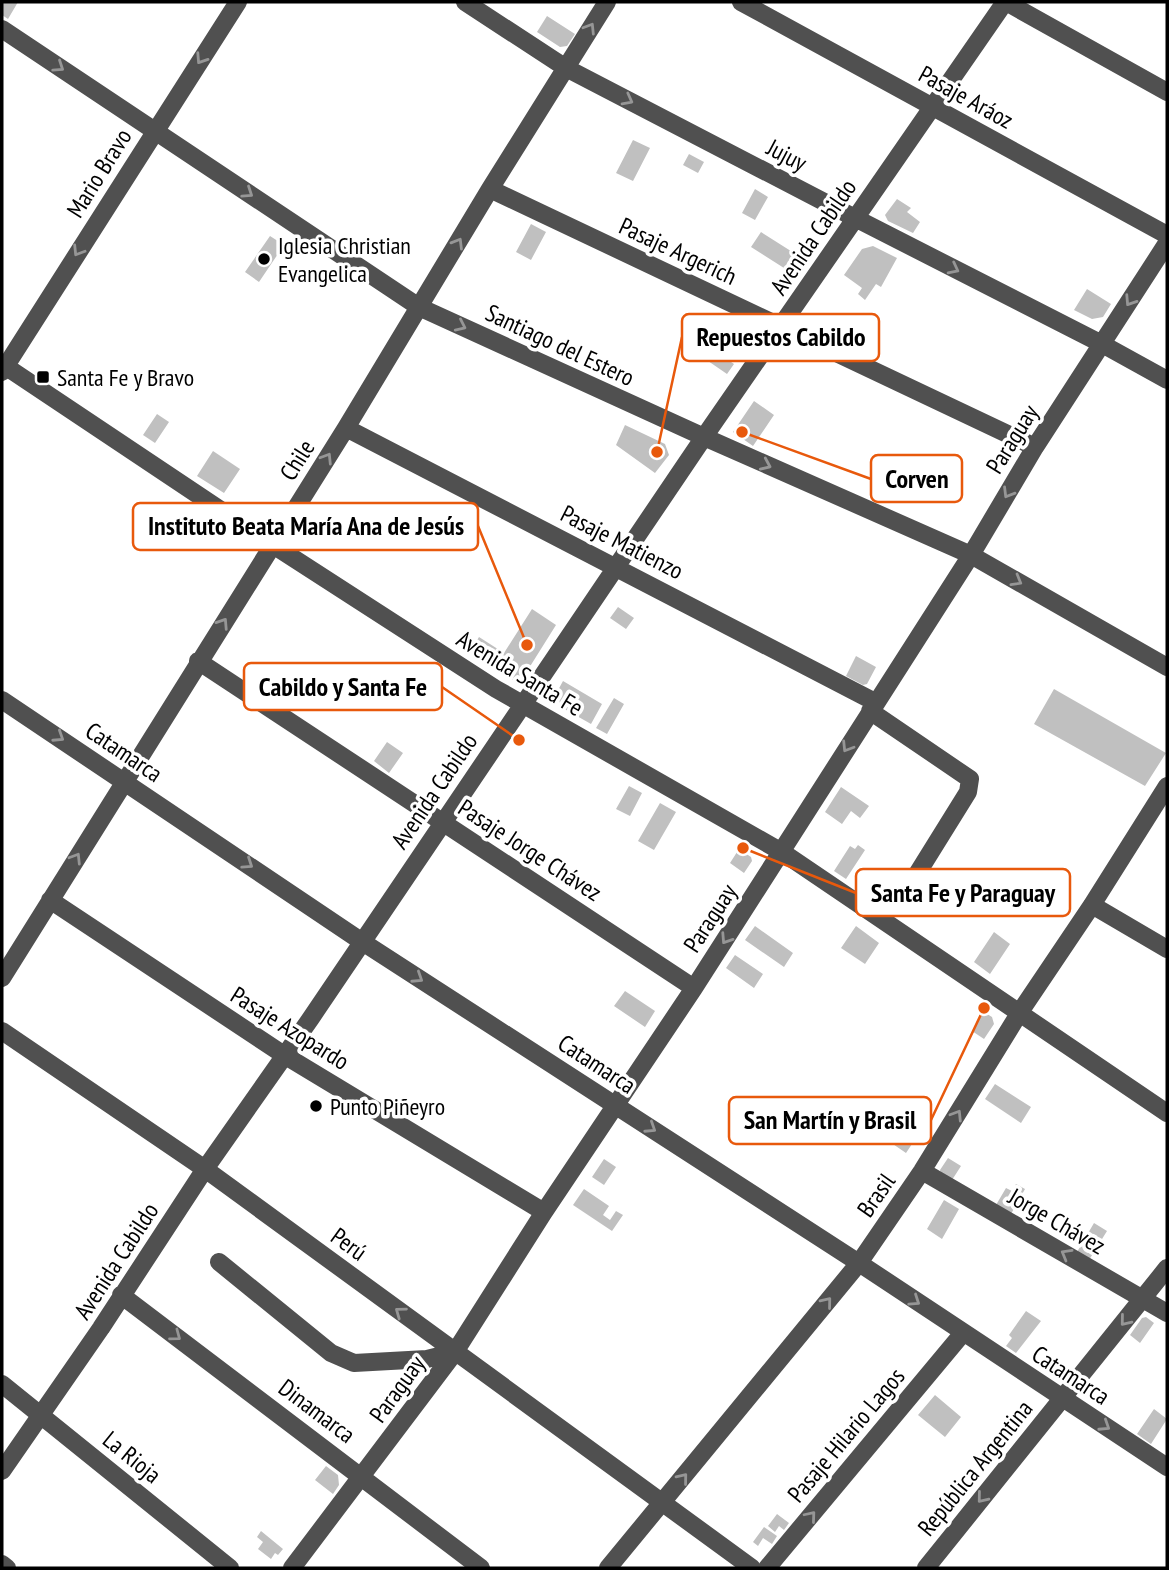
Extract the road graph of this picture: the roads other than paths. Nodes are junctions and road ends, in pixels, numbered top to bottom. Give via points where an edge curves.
1 (238, 2) edge
2 (465, 2) edge
3 (607, 2) edge
4 (741, 2) edge
5 (1005, 2) edge
6 (2, 29) edge
7 (566, 68) junction
8 (1167, 92) edge
9 (933, 107) junction
10 (155, 131) junction
11 (490, 189) junction
12 (855, 218) junction
13 (1167, 235) edge
14 (1167, 243) edge
15 (419, 307) junction
16 (782, 327) junction
17 (1102, 344) junction
18 (3, 367) edge
19 (1167, 380) edge
20 (346, 428) junction
21 (704, 437) junction
22 (1035, 447) junction
23 (273, 544) junction
24 (971, 555) junction
25 (616, 566) junction
26 (198, 662) junction
27 (1167, 667) edge
28 (2, 700) edge
29 (522, 704) junction
30 (872, 707) junction
31 (124, 780) junction
32 (1167, 786) edge
33 (442, 822) junction
34 (782, 852) junction
35 (50, 900) junction
36 (898, 903) dead end
37 (1092, 905) junction
38 (361, 941) junction
39 (1167, 949) edge
40 (2, 978) edge
41 (694, 988) junction
42 (1020, 1012) junction
43 (2, 1031) edge
44 (284, 1055) junction
45 (616, 1105) junction
46 (1167, 1113) edge
47 (205, 1170) junction
48 (922, 1171) junction
49 (544, 1212) junction
50 (219, 1262) dead end
51 (859, 1263) junction
52 (1167, 1268) edge
53 (121, 1295) junction
54 (1143, 1299) junction
55 (1167, 1313) edge
56 (963, 1333) junction
57 (455, 1352) junction
58 (2, 1384) edge
59 (1062, 1398) junction
60 (41, 1415) junction
61 (1167, 1467) edge
62 (2, 1471) edge
63 (363, 1477) junction
64 (662, 1504) junction
65 (2, 1564) edge
66 (7, 1568) edge
67 (230, 1568) edge
68 (292, 1568) edge
69 (481, 1568) edge
70 (608, 1568) edge
71 (752, 1568) edge
72 (767, 1568) edge
73 (926, 1568) edge

1 -> 10 street, Mario Bravo
2 - 7 street, Jujuy
7 -> 3 street, Chile
4 - 9 street, Pasaje Aráoz
5 - 8 street
5 - 9 street, Avenida Cabildo
6 -> 10 street, Santiago del Estero
7 - 11 street, Chile
7 -> 12 street, Jujuy
9 - 12 street, Avenida Cabildo
9 - 13 street, Pasaje Aráoz
10 -> 15 street, Santiago del Estero
10 -> 18 street, Mario Bravo
15 -> 11 street, Chile
11 - 16 street, Pasaje Argerich
12 - 16 street, Avenida Cabildo
12 -> 17 street, Jujuy
14 -> 17 street, Paraguay
15 - 20 street, Chile
15 -> 21 street, Santiago del Estero
16 - 21 street, Avenida Cabildo
16 - 22 street, Pasaje Argerich
17 - 19 street, Jujuy
17 - 22 street, Paraguay
18 - 23 street, Avenida Santa Fe
23 -> 20 street, Chile
20 - 25 street, Pasaje Matienzo
21 -> 24 street, Santiago del Estero
21 - 25 street, Avenida Cabildo
22 -> 24 street, Paraguay
26 -> 23 street, Chile
23 - 29 street, Avenida Santa Fe
24 -> 27 street, Santiago del Estero
24 - 30 street, Paraguay
25 - 29 street, Avenida Cabildo
25 - 30 street, Pasaje Matienzo
26 - 31 street, Chile
26 - 33 street, Pasaje Jorge Chávez
28 -> 31 street, Catamarca
29 - 33 street, Avenida Cabildo
29 - 34 street, Avenida Santa Fe
30 -> 34 street, Paraguay
30 - 36 street, Pasaje Matienzo via 970,779 968,792
35 -> 31 street, Chile
31 -> 38 street, Catamarca
32 - 37 street, Brasil
33 - 38 street, Avenida Cabildo
33 - 41 street, Pasaje Jorge Chávez
34 -> 41 street, Paraguay
34 - 42 street, Avenida Santa Fe
35 - 40 street, Chile
35 - 44 street, Pasaje Azopardo
37 - 39 street
37 - 42 street, Brasil
38 - 44 street, Avenida Cabildo
38 -> 45 street, Catamarca
41 - 45 street, Paraguay
42 - 46 street, Avenida Santa Fe
48 -> 42 street, Brasil
43 - 47 street, Perú
44 - 47 street, Avenida Cabildo
44 - 49 street, Pasaje Azopardo
45 - 49 street, Paraguay
45 -> 51 street, Catamarca
47 - 53 street, Avenida Cabildo
57 -> 47 street, Perú
48 - 51 street, Brasil
54 -> 48 street, Jorge Chávez
49 - 57 street, Paraguay
50 - 57 street via 331,1353 354,1363 427,1359
51 -> 56 street, Catamarca
64 -> 51 street, Brasil
52 - 54 street, República Argentina
53 - 60 street, Avenida Cabildo
53 -> 63 street, Dinamarca
54 - 55 street, Jorge Chávez
54 -> 59 street, República Argentina
56 - 59 street, Catamarca
72 -> 56 street, Pasaje Hilario Lagos
57 - 63 street, Paraguay
57 - 64 street, Perú
58 - 60 street, La Rioja
59 -> 61 street, Catamarca
59 -> 73 street, República Argentina
60 - 62 street, Avenida Cabildo
60 - 67 street, La Rioja
63 - 68 street, Paraguay
63 - 69 street, Dinamarca
64 - 70 street, Brasil
64 - 71 street, Perú
65 - 66 street

